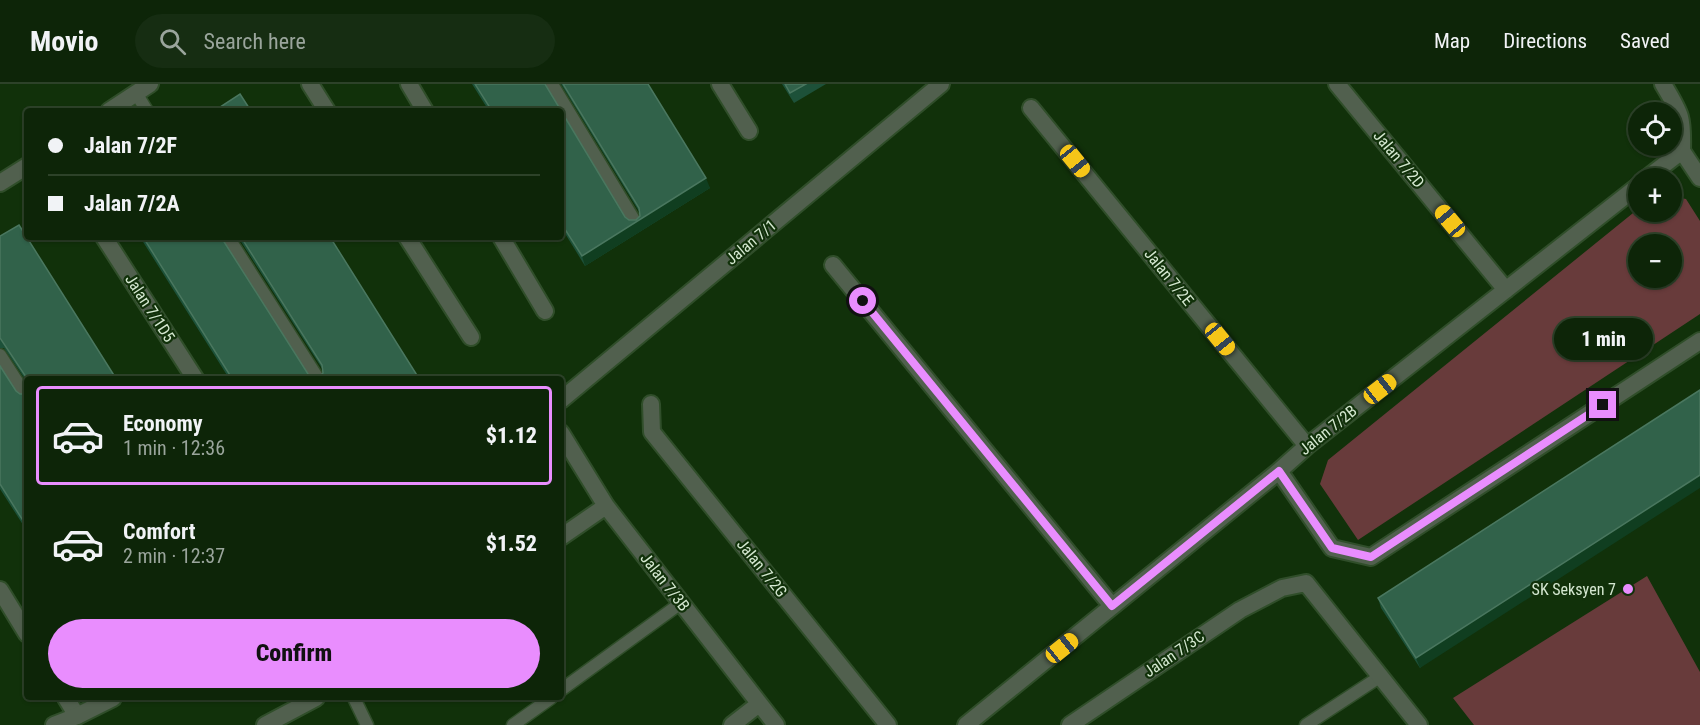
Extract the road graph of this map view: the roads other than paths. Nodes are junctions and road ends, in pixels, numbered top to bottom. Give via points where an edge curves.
1 (310, 84) edge
2 (409, 84) edge
3 (552, 84) edge
4 (720, 84) edge
5 (940, 84) edge
6 (1337, 84) edge
7 (1663, 84) edge
8 (143, 89) edge
9 (1672, 102) edge
10 (114, 108) edge
11 (146, 108) edge
12 (325, 108) edge
13 (423, 108) edge
14 (1031, 108) dead end
15 (749, 131) dead end
16 (1682, 152) edge
17 (1677, 156) edge
18 (24, 168) edge
19 (1660, 168) edge
20 (1700, 178) edge
21 (0, 183) edge
22 (1628, 194) edge
23 (636, 223) edge
24 (106, 240) edge
25 (230, 240) edge
26 (409, 240) edge
27 (503, 240) edge
28 (833, 266) dead end
29 (1506, 290) junction
30 (545, 310) dead end
31 (471, 337) dead end
32 (1700, 341) edge
33 (0, 355) edge
34 (193, 376) edge
35 (316, 376) edge
36 (24, 392) edge
37 (564, 397) edge
38 (651, 405) dead end
39 (564, 438) edge
40 (1307, 446) junction
41 (1279, 471) junction
42 (606, 506) junction
43 (564, 535) edge
44 (0, 590) edge
45 (681, 603) junction
46 (1112, 606) junction
47 (24, 629) edge
48 (1381, 676) junction
49 (564, 688) edge
50 (67, 700) edge
51 (109, 700) edge
52 (312, 700) edge
53 (355, 700) edge
54 (548, 700) edge
55 (759, 705) junction
56 (77, 716) junction
57 (54, 725) edge
58 (265, 725) edge
59 (367, 725) edge
60 (513, 725) edge
61 (732, 725) edge
62 (776, 725) edge
63 (888, 725) edge
64 (966, 725) edge
65 (1070, 725) edge
66 (1306, 725) edge
67 (1419, 725) edge

1 - 12 street
2 - 13 street
3 - 23 lane
4 - 15 street
5 - 37 street, Jalan 7/1
6 - 29 street, Jalan 7/2D
7 - 9 street
8 - 10 street
8 - 11 lane
14 - 40 street, Jalan 7/2E
16 - 20 street
17 - 19 street
18 - 21 street
22 - 29 street, Jalan 7/2B
24 - 34 street, Jalan 7/1D5
25 - 35 lane
26 - 31 street
27 - 30 street
28 - 46 street
29 - 40 street, Jalan 7/2B
32 - 41 street via 1371,557 1332,548
33 - 36 lane
38 - 63 street, Jalan 7/2G via 652,432
39 - 42 street, Jalan 7/3B
40 - 41 street, Jalan 7/2B
41 - 46 street, Jalan 7/2B
42 - 43 street
42 - 45 street, Jalan 7/3B
44 - 47 street
45 - 49 lane
45 - 55 street, Jalan 7/3B
46 - 64 street, Jalan 7/2B
48 - 65 street, Jalan 7/3C via 1306,583 1282,588 1240,610
48 - 66 lane
48 - 67 street
50 - 56 street
51 - 56 street
52 - 58 street
53 - 59 lane
54 - 60 lane
55 - 61 street
55 - 62 street, Jalan 7/3B
56 - 57 street

